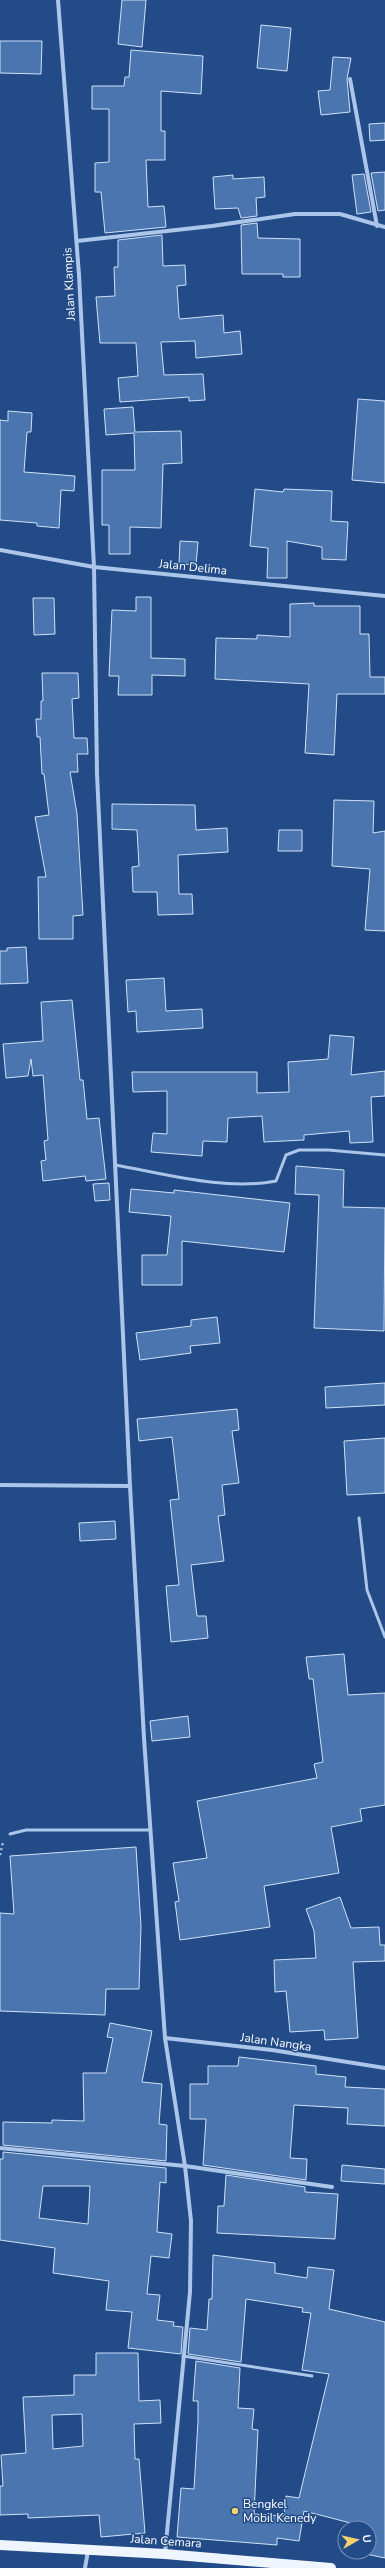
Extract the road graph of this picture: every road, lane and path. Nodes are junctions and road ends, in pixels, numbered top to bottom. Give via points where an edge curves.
1 (58, 0) edge
2 (350, 79) dead end
3 (377, 226) junction
4 (385, 227) edge
5 (77, 241) junction
6 (0, 550) edge
7 (94, 567) junction
8 (385, 596) edge
9 (385, 1154) edge
10 (115, 1165) junction
11 (0, 1486) edge
12 (130, 1486) junction
13 (359, 1518) dead end
14 (385, 1637) edge
15 (150, 1830) junction
16 (10, 1834) dead end
17 (165, 2038) junction
18 (385, 2068) edge
19 (0, 2148) edge
20 (185, 2166) junction
21 (332, 2187) dead end
22 (182, 2356) junction
23 (312, 2376) dead end
24 (0, 2546) edge
25 (88, 2550) junction
26 (165, 2554) junction
27 (288, 2566) edge
28 (85, 2568) edge
29 (331, 2568) edge

1 - 5 street, Jalan Klampis via 69,167
2 - 3 street
3 - 4 street
3 - 5 street via 340,214 295,214
5 - 7 street, Jalan Klampis
6 - 7 street, Jalan Delima
7 - 8 street, Jalan Delima
7 - 10 street, Jalan Klampis via 97,774
9 - 10 lane via 300,1150 286,1155 276,1181 258,1185 230,1184
10 - 12 street, Jalan Klampis
11 - 12 street
12 - 15 street, Jalan Klampis
13 - 14 lane via 367,1590
15 - 16 lane via 26,1830
15 - 17 street, Jalan Klampis
17 - 18 street, Jalan Nangka via 272,2050
17 - 20 street, Jalan Klampis
19 - 20 street
20 - 21 street
20 - 22 street, Jalan Klampis via 191,2220 190,2292
22 - 23 lane
22 - 26 street, Jalan Klampis
24 - 25 main road, Jalan Cemara
25 - 26 main road, Jalan Cemara
25 - 28 street
26 - 27 main road, Jalan Cemara
27 - 29 main road, Jalan Cemara

